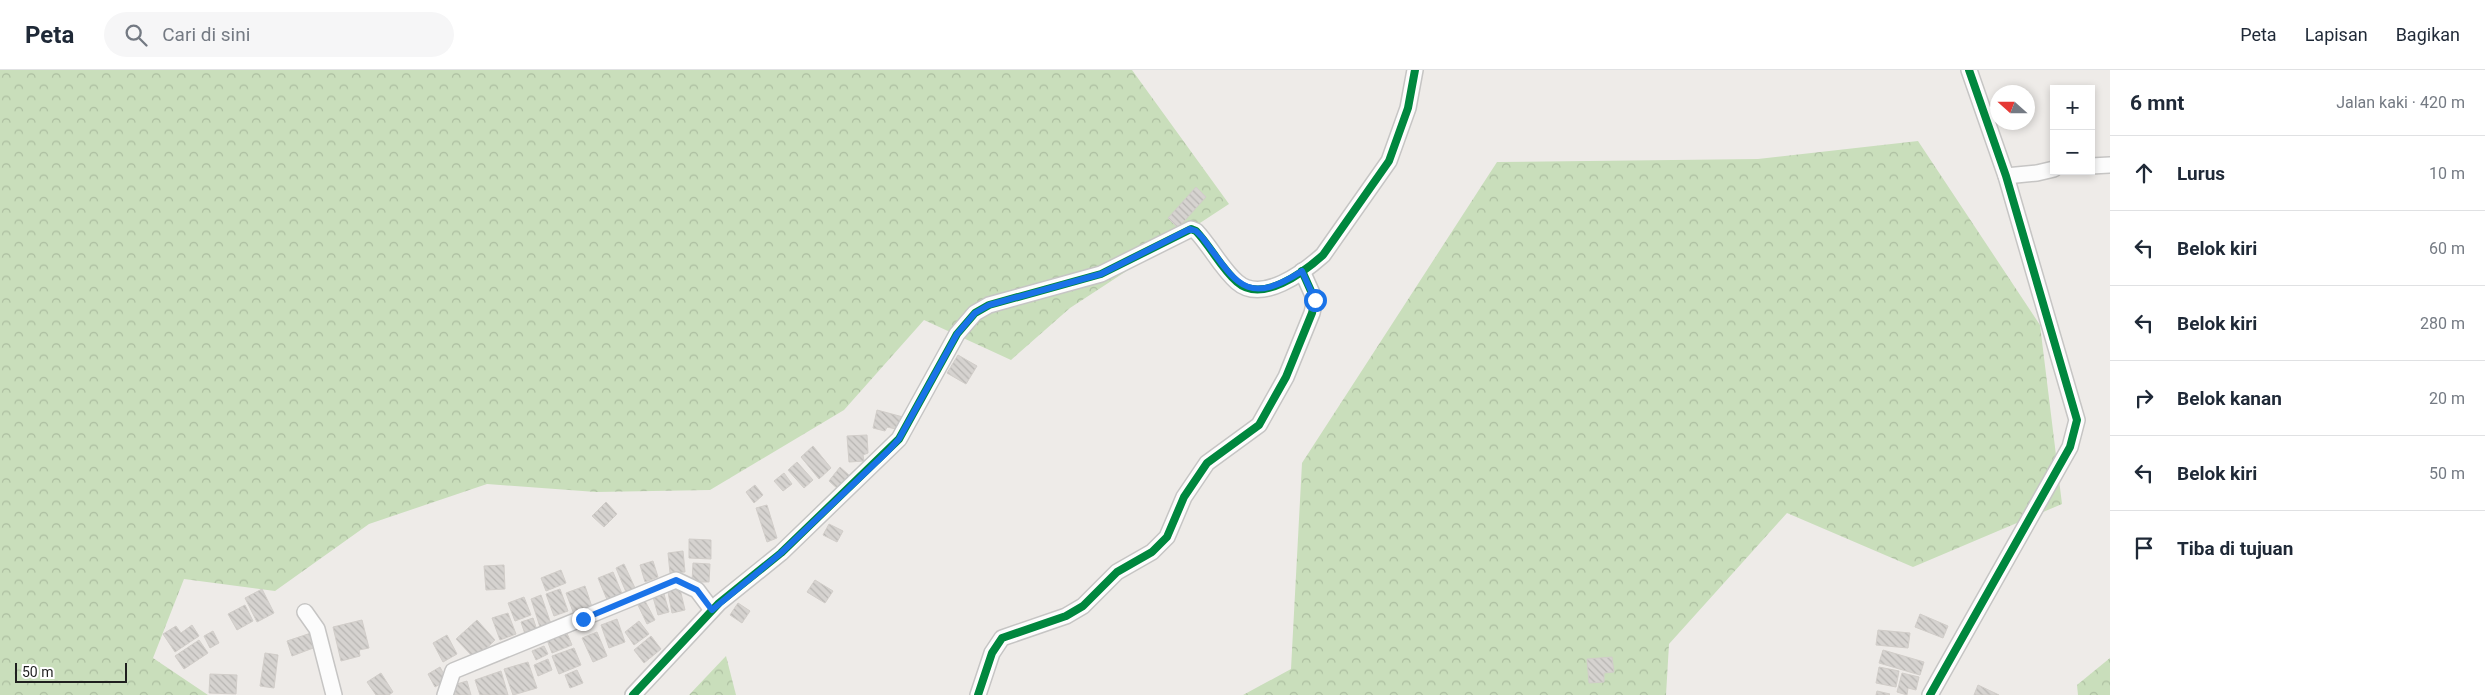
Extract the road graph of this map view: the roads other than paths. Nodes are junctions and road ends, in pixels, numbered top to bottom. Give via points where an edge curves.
1 (1414, 70) edge
2 (1969, 70) edge
3 (2110, 165) edge
4 (2095, 166) edge
5 (2050, 169) edge
6 (2006, 176) junction
7 (1302, 271) junction
8 (712, 610) junction
9 (305, 612) dead end
10 (334, 695) edge
11 (445, 695) edge
12 (633, 695) edge
13 (978, 695) edge
14 (1930, 695) edge

1 - 7 street via 1408,108 1389,161 1322,255
2 - 6 street
3 - 4 street
5 - 6 street via 2037,174
6 - 14 street via 2078,420 2070,447
7 - 8 street via 1262,290 1244,287 1196,231 1186,230 1101,274 989,305 975,313 957,334 899,439 781,553
7 - 13 street via 1315,300 1312,313 1286,377 1259,425 1207,463 1184,497 1167,537 1152,552 1116,572 1083,606 1066,616 1002,638 992,653
8 - 11 street via 697,590 676,580 453,671
8 - 12 street
9 - 10 street via 317,629

